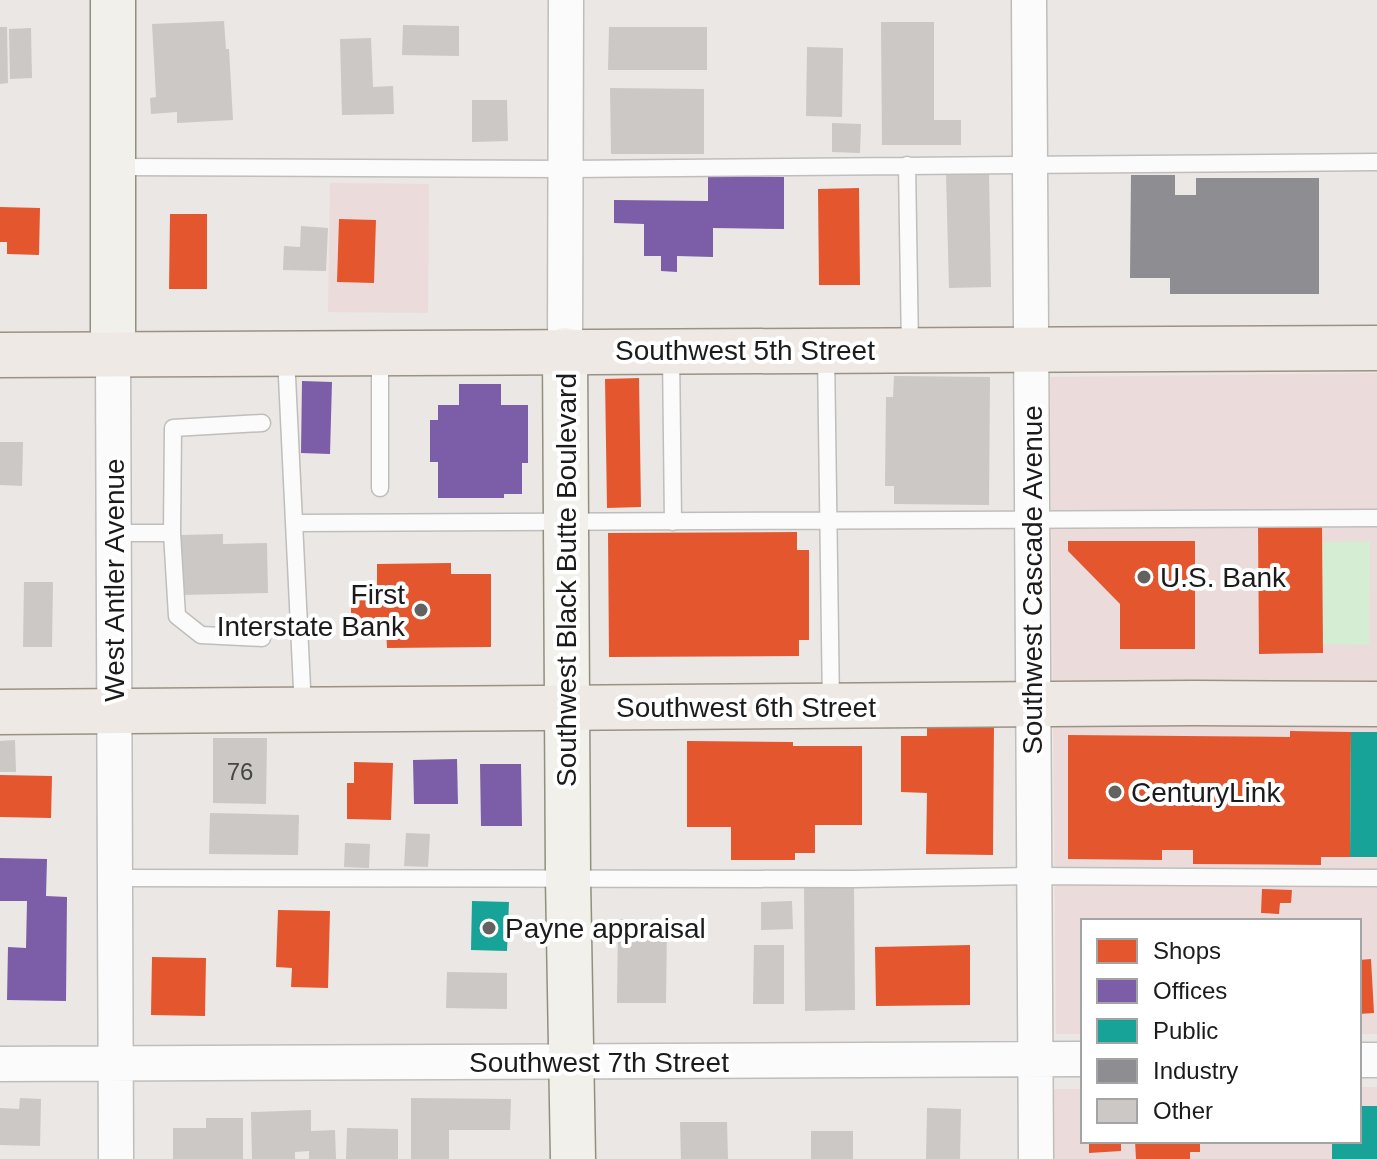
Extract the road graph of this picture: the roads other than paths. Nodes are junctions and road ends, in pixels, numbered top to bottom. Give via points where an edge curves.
1 (113, 0) edge
2 (566, 0) edge
3 (1029, 0) edge
4 (1377, 162) edge
5 (1030, 164) junction
6 (907, 165) junction
7 (113, 167) junction
8 (568, 169) junction
9 (1377, 348) edge
10 (910, 349) junction
11 (1031, 349) junction
12 (565, 350) junction
13 (671, 350) junction
14 (826, 350) junction
15 (380, 352) junction
16 (286, 353) junction
17 (113, 354) junction
18 (0, 355) edge
19 (262, 423) dead end
20 (380, 488) dead end
21 (1377, 518) edge
22 (1032, 520) junction
23 (830, 521) junction
24 (567, 522) junction
25 (673, 522) junction
26 (294, 523) junction
27 (114, 533) junction
28 (172, 533) junction
29 (262, 638) dead end
30 (1033, 704) junction
31 (1377, 704) edge
32 (831, 707) junction
33 (567, 708) junction
34 (303, 710) junction
35 (0, 712) edge
36 (114, 712) junction
37 (1034, 876) junction
38 (115, 878) junction
39 (568, 878) junction
40 (1377, 878) edge
41 (1035, 1058) junction
42 (1081, 1059) edge
43 (116, 1062) junction
44 (573, 1062) junction
45 (0, 1064) edge
46 (116, 1159) edge
47 (573, 1159) edge
48 (1036, 1159) edge

1 - 7 street, West Antler Avenue
2 - 8 street, Southwest Black Butte Boulevard
3 - 5 street, Southwest Cascade Avenue
4 - 5 lane
5 - 6 lane
5 - 11 street, Southwest Cascade Avenue
6 - 8 lane
6 - 10 lane
7 - 8 lane
7 - 17 street, West Antler Avenue
8 - 12 street, Southwest Black Butte Boulevard
9 - 11 main road, Southwest 5th Street
10 - 11 main road, Southwest 5th Street
10 - 14 main road, Southwest 5th Street
11 - 22 street, Southwest Cascade Avenue
12 - 13 main road, Southwest 5th Street
12 - 15 main road, Southwest 5th Street
12 - 24 street, Southwest Black Butte Boulevard
13 - 14 main road, Southwest 5th Street
13 - 25 lane
14 - 23 lane
15 - 16 main road, Southwest 5th Street
15 - 20 lane
16 - 17 main road, Southwest 5th Street
16 - 26 lane
17 - 18 main road, Southwest 5th Street
17 - 27 street, West Antler Avenue
19 - 28 lane via 173,428
21 - 22 lane
22 - 23 lane
22 - 30 street, Southwest Cascade Avenue
23 - 25 lane
23 - 32 lane
24 - 25 lane
24 - 26 lane
24 - 33 street, Southwest Black Butte Boulevard
26 - 34 lane
27 - 28 lane
27 - 36 street, West Antler Avenue
28 - 29 lane via 177,616 201,635
30 - 31 main road, Southwest 6th Street
30 - 32 main road, Southwest 6th Street
30 - 37 street, Southwest Cascade Avenue
32 - 33 main road, Southwest 6th Street
33 - 34 main road, Southwest 6th Street
33 - 39 street, Southwest Black Butte Boulevard
34 - 36 main road, Southwest 6th Street
35 - 36 main road, Southwest 6th Street
36 - 38 street, West Antler Avenue
37 - 39 lane
37 - 40 lane
37 - 41 street, Southwest Cascade Avenue
38 - 39 lane
38 - 43 street, West Antler Avenue
39 - 44 street, Southwest Black Butte Boulevard
41 - 42 street, Southwest 7th Street
41 - 44 street, Southwest 7th Street
41 - 48 street, Southwest Cascade Avenue
43 - 44 street, Southwest 7th Street
43 - 45 street, Southwest 7th Street
43 - 46 street, West Antler Avenue
44 - 47 street, Southwest Black Butte Boulevard

